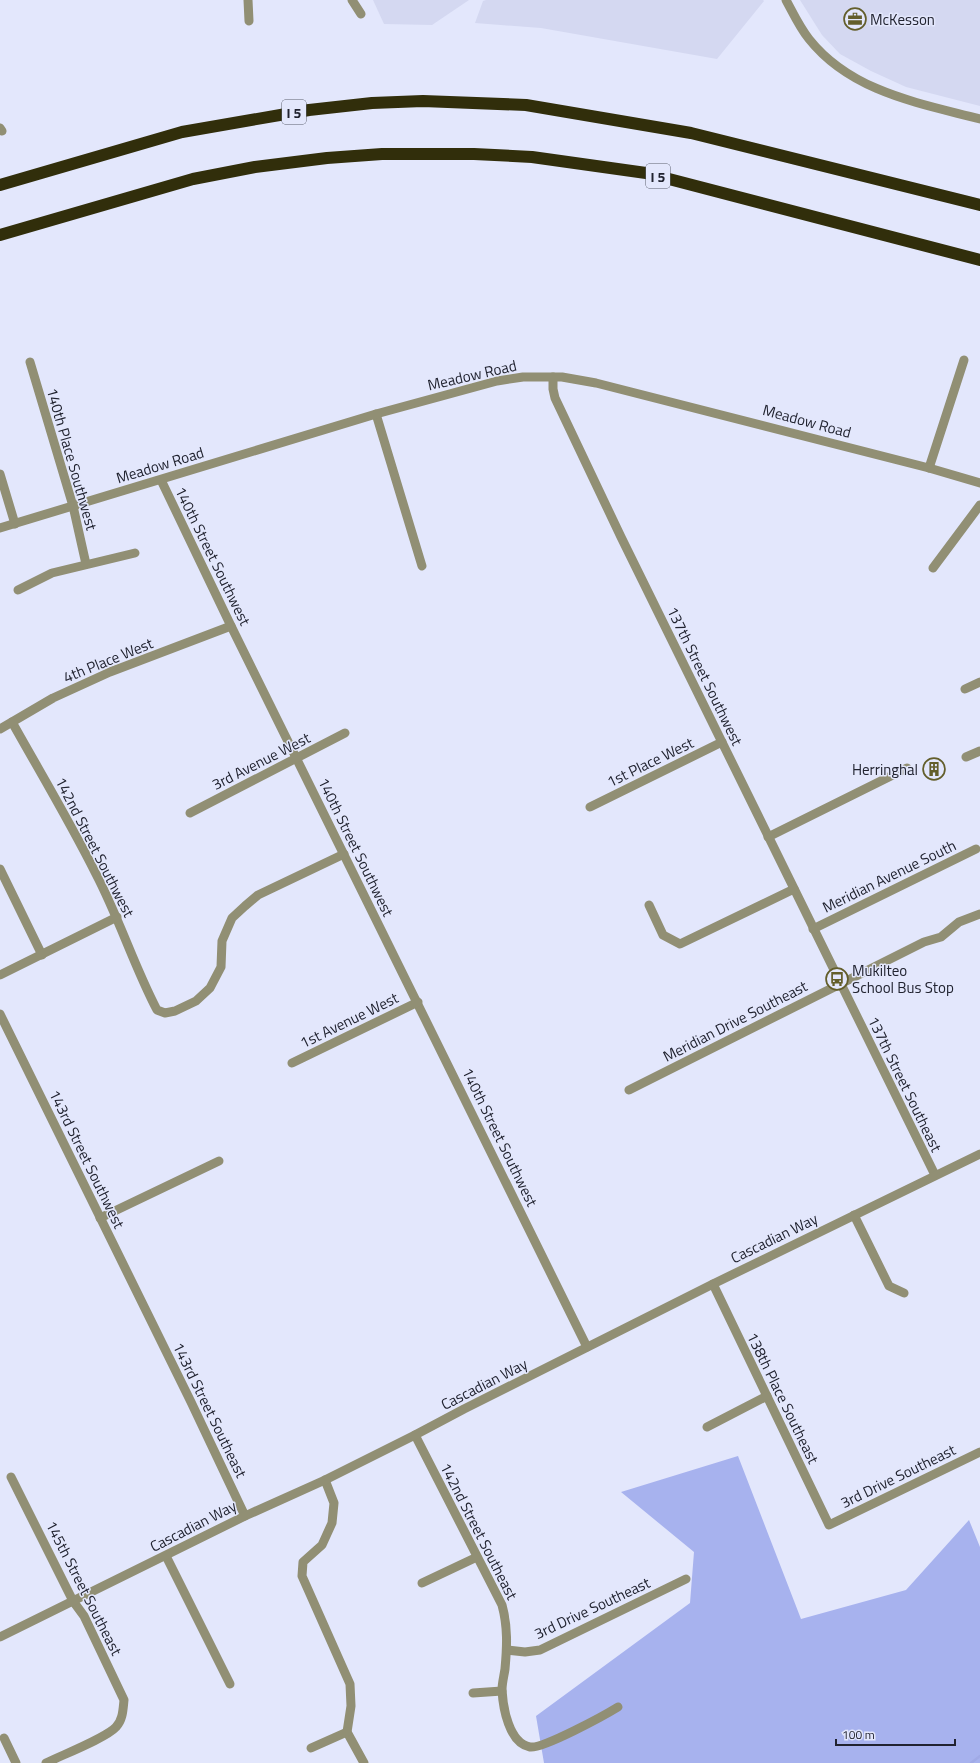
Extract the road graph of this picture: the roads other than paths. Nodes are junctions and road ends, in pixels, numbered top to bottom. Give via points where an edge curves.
1 (248, 0) edge
2 (352, 0) edge
3 (786, 0) edge
4 (361, 14) dead end
5 (249, 21) dead end
6 (980, 118) edge
7 (0, 185) edge
8 (980, 205) edge
9 (0, 235) edge
10 (980, 260) edge
11 (964, 360) dead end
12 (30, 362) dead end
13 (552, 377) junction
14 (376, 414) junction
15 (929, 468) junction
16 (0, 474) edge
17 (161, 480) junction
18 (980, 484) edge
19 (980, 505) edge
20 (73, 506) junction
21 (15, 524) junction
22 (0, 528) edge
23 (135, 553) dead end
24 (86, 564) junction
25 (422, 566) dead end
26 (933, 568) dead end
27 (18, 590) dead end
28 (231, 626) junction
29 (980, 682) edge
30 (965, 690) dead end
31 (12, 722) junction
32 (0, 729) edge
33 (345, 733) dead end
34 (722, 742) junction
35 (980, 751) edge
36 (966, 757) dead end
37 (297, 759) junction
38 (907, 768) dead end
39 (590, 807) dead end
40 (190, 812) dead end
41 (768, 837) junction
42 (976, 849) dead end
43 (344, 854) junction
44 (0, 869) edge
45 (794, 889) junction
46 (649, 905) dead end
47 (980, 914) edge
48 (117, 917) junction
49 (813, 929) junction
50 (42, 955) junction
51 (0, 975) edge
52 (840, 984) junction
53 (418, 1002) junction
54 (0, 1014) edge
55 (292, 1063) dead end
56 (629, 1090) dead end
57 (980, 1154) edge
58 (219, 1161) dead end
59 (934, 1175) junction
60 (854, 1215) junction
61 (100, 1218) junction
62 (713, 1284) junction
63 (904, 1293) dead end
64 (149, 1317) joint
65 (587, 1347) junction
66 (767, 1396) junction
67 (707, 1427) dead end
68 (415, 1435) junction
69 (980, 1452) edge
70 (11, 1477) dead end
71 (325, 1480) junction
72 (245, 1516) junction
73 (829, 1525) joint
74 (166, 1556) junction
75 (477, 1557) junction
76 (686, 1579) dead end
77 (422, 1583) dead end
78 (73, 1601) junction
79 (0, 1637) edge
80 (507, 1650) junction
81 (230, 1684) dead end
82 (502, 1690) junction
83 (474, 1693) dead end
84 (618, 1707) dead end
85 (347, 1732) junction
86 (4, 1738) dead end
87 (311, 1748) dead end
88 (16, 1763) edge
89 (46, 1763) edge
90 (364, 1763) edge

1 - 5 street
2 - 4 street
3 - 6 street via 809,40 849,74 897,98
7 - 8 highway, I 5 via 182,132 309,110 372,103 423,101 526,105 692,133
9 - 10 highway, I 5 via 193,179 255,167 382,154 474,154 532,158 646,173
11 - 15 street
12 - 20 street, 140th Place Southwest
13 - 14 street, Meadow Road via 523,377 497,381
13 - 15 street, Meadow Road via 582,380 632,391
13 - 34 street, 137th Street Southwest via 556,398
14 - 17 street, Meadow Road
14 - 25 street
15 - 18 street, Meadow Road
16 - 21 street
17 - 20 street, Meadow Road
17 - 28 street, 140th Street Southwest
19 - 26 street
20 - 21 street, Meadow Road
20 - 24 street, 140th Place Southwest
21 - 22 street, Meadow Road
23 - 24 street
24 - 27 street via 52,573
28 - 31 street, 4th Place West via 110,672 53,698
28 - 37 street, 140th Street Southwest
29 - 30 street
31 - 32 street, 4th Place West
31 - 48 street, 142nd Street Southwest
33 - 37 street, 3rd Avenue West
34 - 39 street, 1st Place West
34 - 41 street, 137th Street Southwest
35 - 36 street
37 - 40 street, 3rd Avenue West
37 - 43 street, 140th Street Southwest
38 - 41 street
41 - 45 street, 137th Street Southwest
42 - 49 street, Meridian Avenue South
43 - 48 street, 142nd Street Southwest via 258,895 232,918 222,941 221,967 210,988 196,1001 175,1011 165,1013 157,1010
43 - 53 street, 140th Street Southwest
44 - 50 street
45 - 46 street via 680,944 663,935
45 - 49 street, 137th Street Southwest
47 - 52 street, Meridian Drive Southeast via 959,922 941,937 924,942
48 - 50 street
49 - 52 street, 137th Street Southwest
50 - 51 street
52 - 56 street, Meridian Drive Southeast
52 - 59 street, 137th Street Southeast
53 - 55 street, 1st Avenue West
53 - 65 street, 140th Street Southwest
54 - 61 street, 143rd Street Southwest
57 - 59 street, Cascadian Way
58 - 61 street
59 - 60 street, Cascadian Way
60 - 62 street, Cascadian Way
60 - 63 street via 889,1286
61 - 64 street, 143rd Street Southwest
62 - 65 street, Cascadian Way
62 - 66 street, 138th Place Southeast
64 - 72 street, 143rd Street Southeast
65 - 68 street, Cascadian Way
66 - 67 street
66 - 73 street, 138th Place Southeast
68 - 71 street, Cascadian Way
68 - 75 street, 142nd Street Southeast
69 - 73 street, 3rd Drive Southeast
70 - 78 street, 145th Street Southeast
71 - 72 street, Cascadian Way
71 - 85 street via 334,1503 332,1523 322,1545 303,1562 302,1576 350,1684 351,1706
72 - 74 street, Cascadian Way
74 - 78 street, Cascadian Way
74 - 81 street
75 - 77 street
75 - 80 street, 142nd Street Southeast via 502,1606 507,1622
76 - 80 street, 3rd Drive Southeast via 540,1650
78 - 79 street, Cascadian Way
78 - 89 street, 145th Street Southeast via 84,1616 124,1700 123,1714 117,1726 106,1734
80 - 82 street, 142nd Street Southeast
82 - 83 street
82 - 84 street, 142nd Street Southeast via 508,1726 515,1738 531,1747 558,1739
85 - 87 street
85 - 90 street
86 - 88 street

